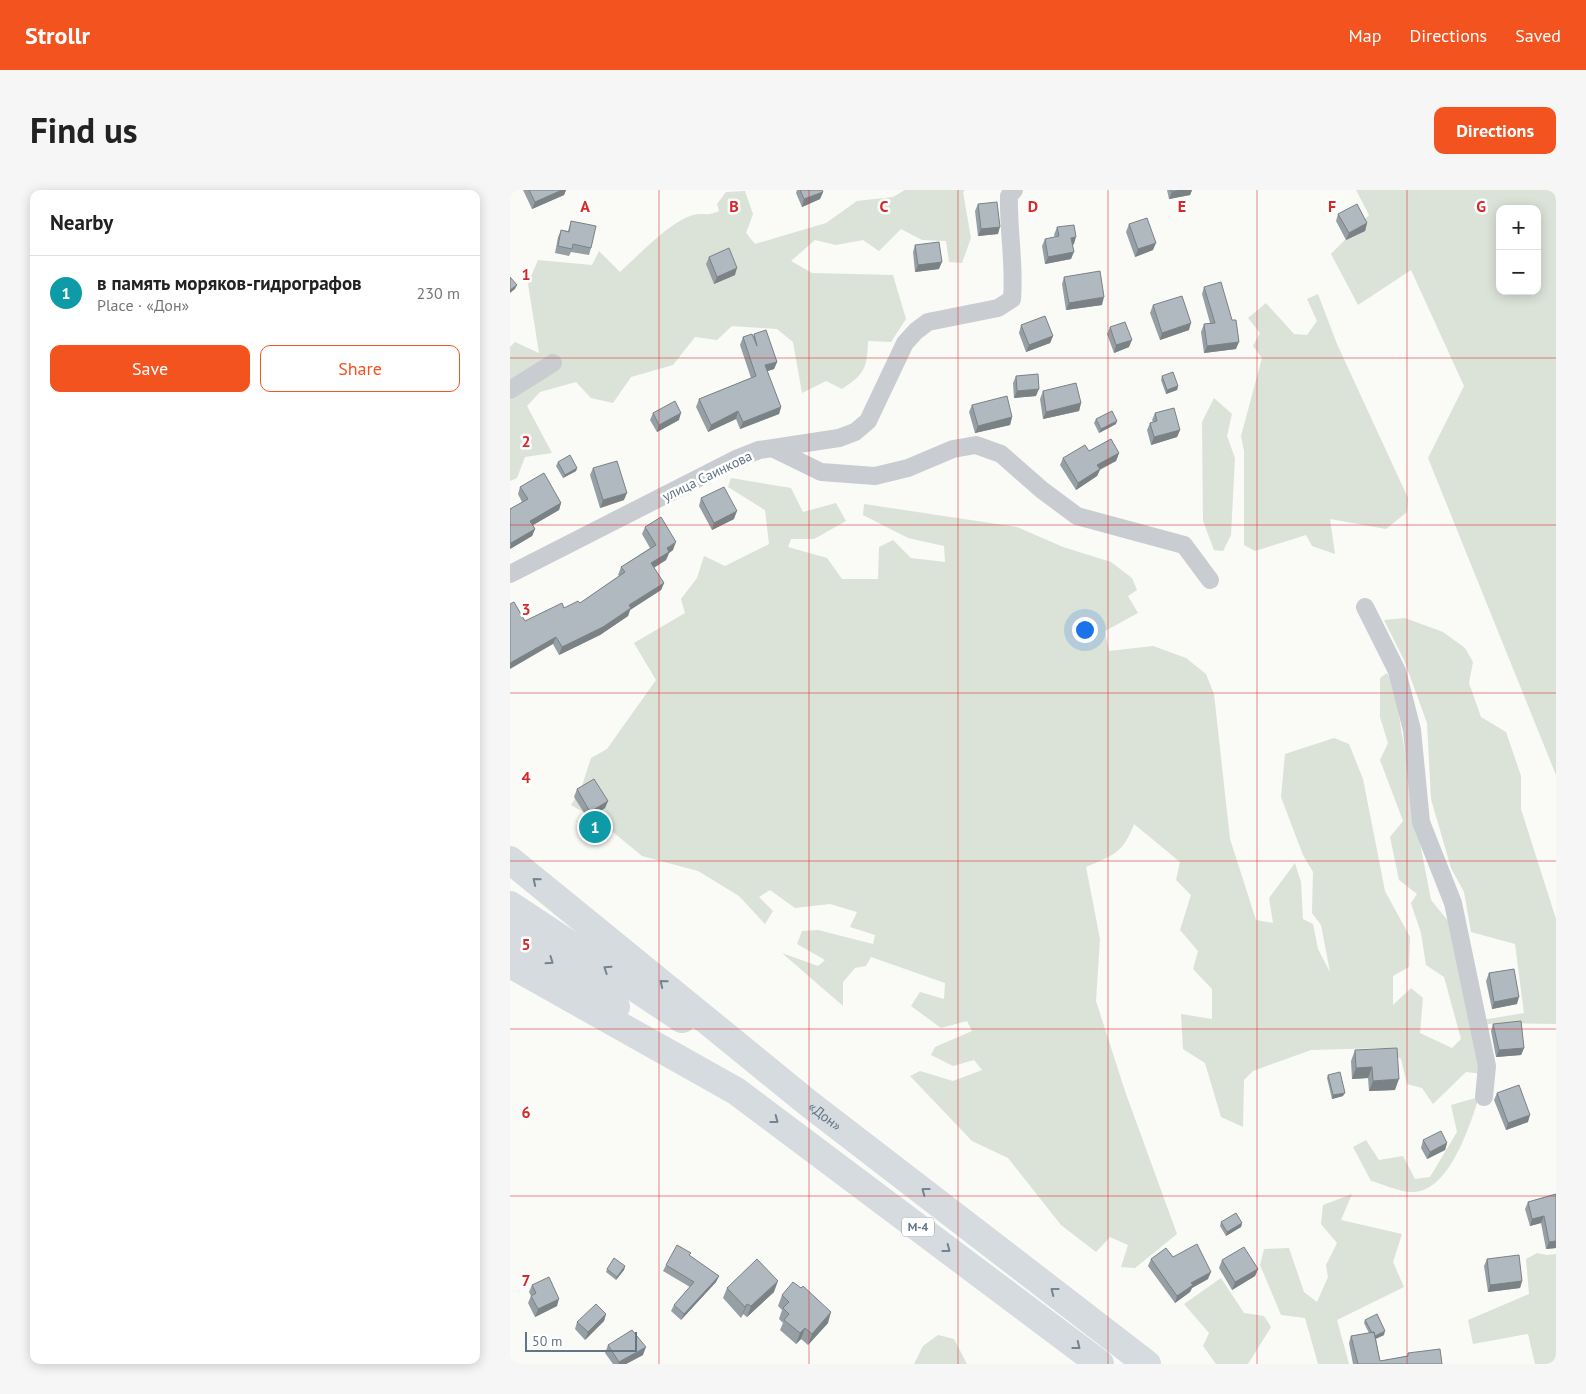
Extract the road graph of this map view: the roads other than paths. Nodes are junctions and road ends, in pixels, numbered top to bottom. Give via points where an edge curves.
1 (1014, 190) edge
2 (553, 363) dead end
3 (510, 390) edge
4 (774, 450) junction
5 (510, 574) edge
6 (1210, 580) dead end
7 (1365, 607) dead end
8 (510, 860) edge
9 (510, 905) edge
10 (510, 934) edge
11 (510, 964) edge
12 (736, 1091) junction
13 (1484, 1097) dead end
14 (808, 1103) junction
15 (1100, 1364) edge
16 (1147, 1364) edge

1 - 4 street, улица Саинкова via 1009,196 1008,226 1012,299 998,308 928,322 916,331 905,343 868,421 855,432
2 - 3 street
4 - 5 street, улица Саинкова via 759,450 736,459
4 - 6 street via 821,472 875,476 908,468 953,449 976,445 1001,454 1077,516 1184,545
7 - 13 street via 1397,671 1412,730 1421,822 1453,903 1486,1066
14 -> 8 highway, «Дон» / М-4
14 -> 9 highway
10 -> 12 highway
11 - 12 highway, М-4
12 -> 15 highway, М-4
16 -> 14 highway, «Дон» / М-4

